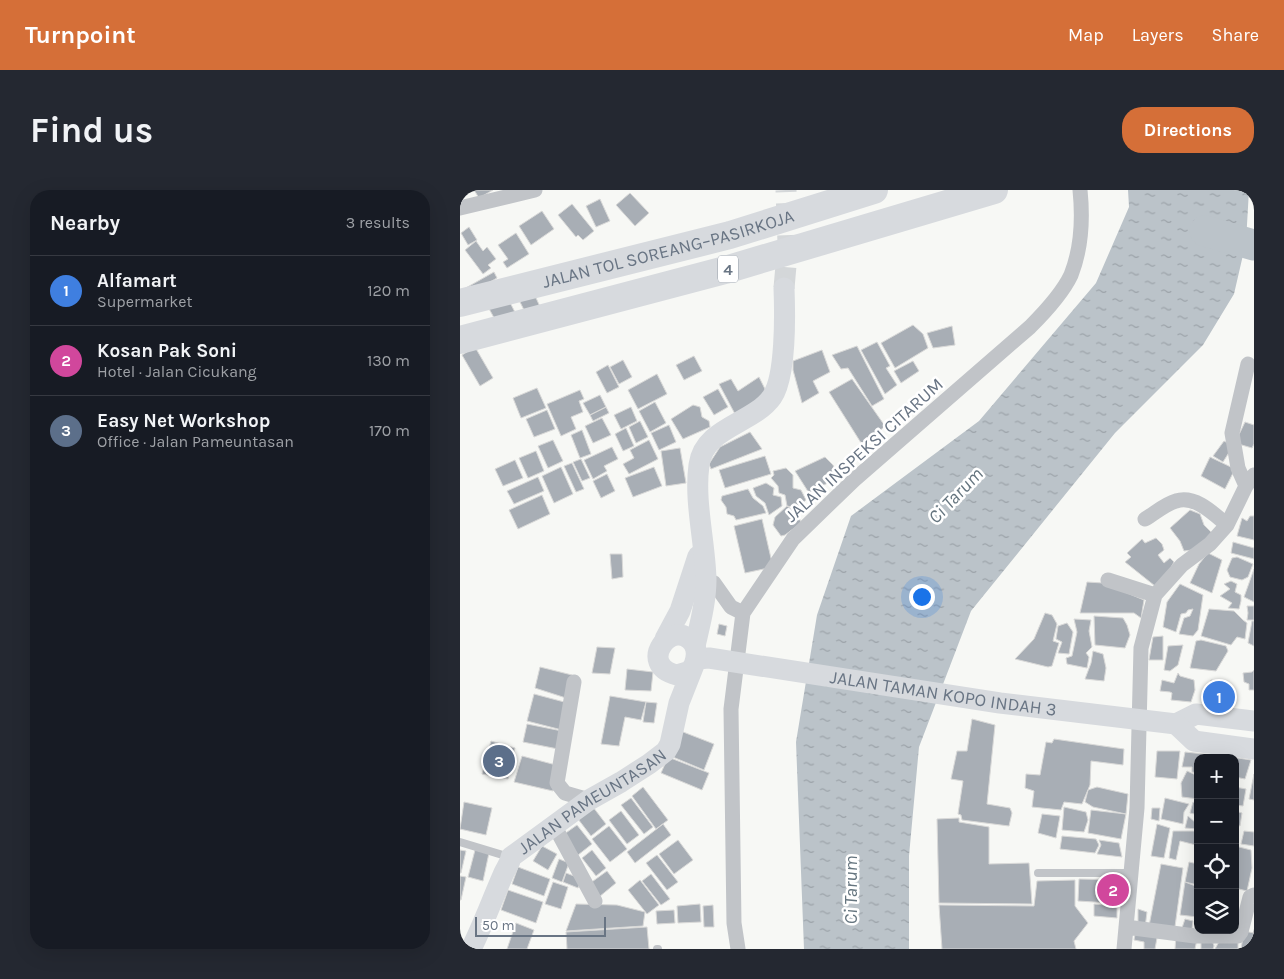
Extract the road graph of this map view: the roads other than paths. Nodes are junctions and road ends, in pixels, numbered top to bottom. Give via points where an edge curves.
1 (535, 190) edge
2 (874, 190) edge
3 (994, 190) edge
4 (1080, 190) edge
5 (460, 208) edge
6 (784, 288) tunnel mouth
7 (460, 303) edge
8 (460, 340) edge
9 (1248, 364) dead end
10 (1251, 476) edge
11 (1145, 519) dead end
12 (1227, 525) junction
13 (699, 577) junction
14 (1108, 580) dead end
15 (1155, 595) junction
16 (743, 613) junction
17 (665, 640) junction
18 (703, 657) junction
19 (664, 670) junction
20 (574, 682) dead end
21 (679, 703) junction
22 (1140, 720) junction
23 (1254, 722) edge
24 (1176, 724) junction
25 (1254, 749) edge
26 (589, 800) junction
27 (554, 825) junction
28 (460, 842) edge
29 (511, 858) junction
30 (1038, 873) dead end
31 (1130, 873) junction
32 (1254, 895) edge
33 (595, 901) dead end
34 (1126, 927) junction
35 (472, 949) edge
36 (738, 949) edge
37 (1124, 949) edge

1 - 5 street
2 - 7 highway, JALAN TOL SOREANG–PASIRKOJA / 4 via 730,235
3 - 8 highway, JALAN TOL SOREANG–PASIRKOJA / 4 via 724,270
4 - 16 street, JALAN INSPEKSI CITARUM via 1083,225 1079,247 1070,276 1048,308 854,480 793,539
6 - 13 main road via 783,349 773,395 764,406 715,436 699,464 702,545
9 - 10 street via 1232,432 1238,468
10 - 12 street
11 - 12 street via 1175,501 1189,500 1207,508
12 - 15 street
13 - 16 street via 714,583 731,607
13 - 17 main road
13 - 18 main road, JALAN PAMEUNTASAN
14 - 15 street
15 - 22 street via 1141,648
16 - 36 street, JALAN INSPEKSI CITARUM via 731,709 734,923
17 - 18 main road via 678,635 685,637
17 - 19 main road via 658,651
18 - 19 main road via 690,670 677,675
18 - 21 main road, JALAN PAMEUNTASAN
18 - 22 main road, JALAN TAMAN KOPO INDAH 3 via 1000,703
19 - 21 main road
20 - 26 street via 557,783 565,793
21 - 26 main road, JALAN PAMEUNTASAN via 666,751
22 - 24 main road, JALAN TAMAN KOPO INDAH 3
22 - 31 street via 1137,808
23 - 24 main road, JALAN TAMAN KOPO INDAH 3 via 1196,714
24 - 25 main road via 1194,741
26 - 27 main road, JALAN PAMEUNTASAN
27 - 29 main road, JALAN PAMEUNTASAN
27 - 33 street
28 - 29 lane
29 - 35 main road, JALAN PAMEUNTASAN
30 - 31 lane
31 - 34 street
32 - 34 street via 1250,897 1238,936 1195,936
34 - 37 street

